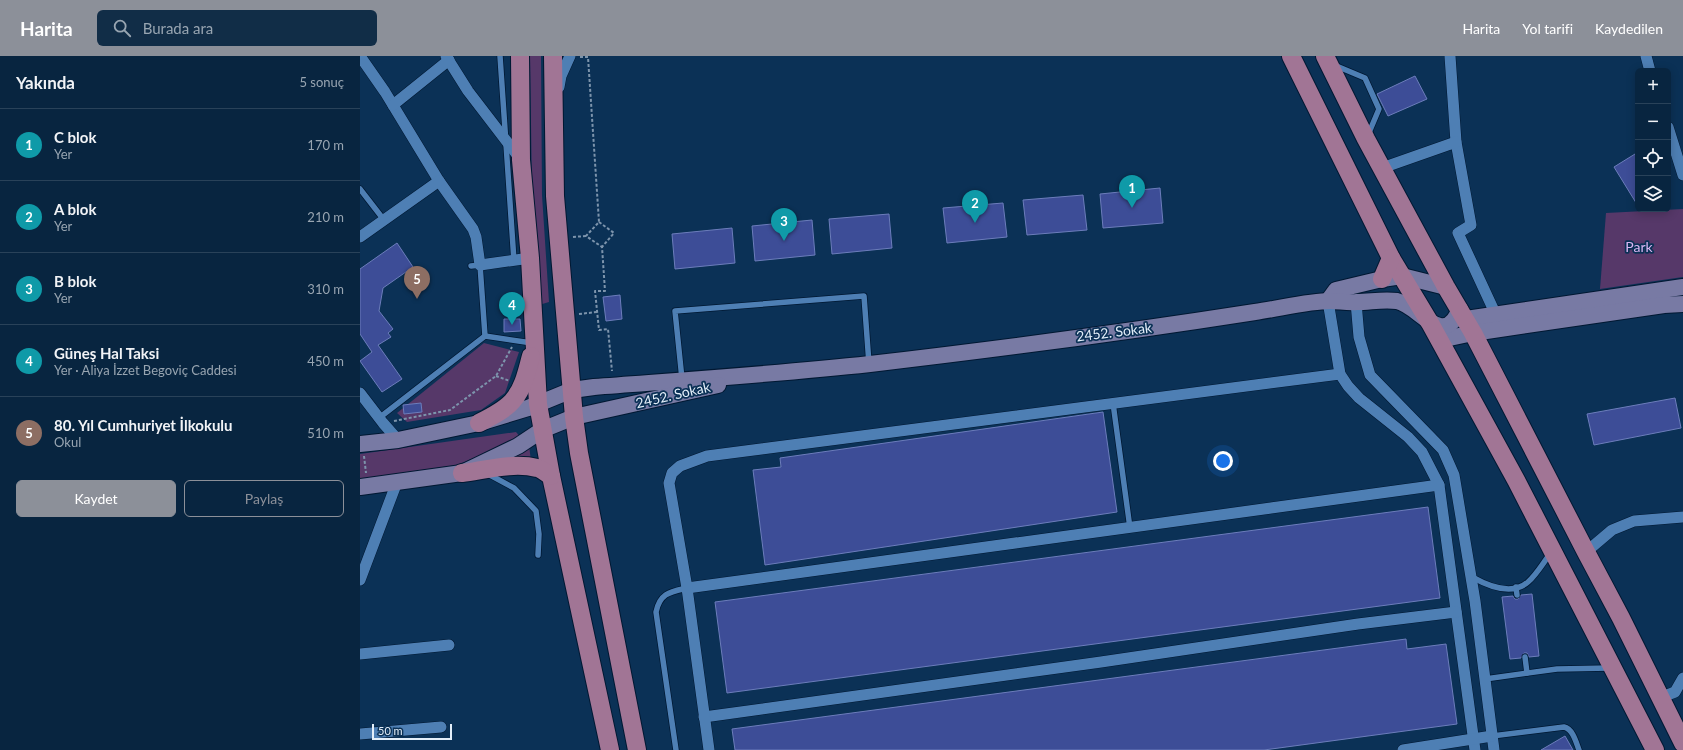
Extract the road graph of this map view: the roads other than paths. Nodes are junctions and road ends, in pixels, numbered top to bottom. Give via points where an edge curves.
1 (360, 56) edge
2 (500, 56) edge
3 (520, 56) edge
4 (553, 56) edge
5 (1292, 56) edge
6 (1450, 56) edge
7 (1646, 56) edge
8 (573, 57) edge
9 (448, 58) edge
10 (1327, 60) edge
11 (1649, 68) edge
12 (393, 105) junction
13 (553, 115) junction
14 (1671, 137) edge
15 (505, 139) junction
16 (1366, 139) junction
17 (1456, 142) junction
18 (522, 160) junction
19 (1382, 168) junction
20 (1683, 175) edge
21 (439, 180) junction
22 (360, 189) edge
23 (384, 220) junction
24 (360, 237) edge
25 (1391, 258) junction
26 (522, 260) junction
27 (475, 266) junction
28 (1402, 276) junction
29 (1382, 279) junction
30 (1446, 287) junction
31 (1683, 287) edge
32 (1328, 301) junction
33 (1356, 302) junction
34 (1683, 304) edge
35 (1496, 315) junction
36 (1467, 320) junction
37 (1430, 322) junction
38 (485, 336) junction
39 (1440, 340) junction
40 (536, 344) junction
41 (869, 364) junction
42 (772, 373) junction
43 (1340, 374) junction
44 (682, 380) junction
45 (572, 390) junction
46 (360, 393) edge
47 (1113, 403) junction
48 (538, 404) junction
49 (574, 417) junction
50 (381, 420) junction
51 (479, 423) junction
52 (542, 430) junction
53 (398, 440) junction
54 (361, 444) edge
55 (480, 470) junction
56 (462, 473) junction
57 (550, 476) junction
58 (397, 482) junction
59 (1439, 485) junction
60 (363, 487) edge
61 (1683, 518) edge
62 (1130, 528) junction
63 (1552, 550) junction
64 (1586, 552) junction
65 (365, 553) edge
66 (538, 556) dead end
67 (1471, 577) junction
68 (360, 580) edge
69 (1516, 587) junction
70 (687, 588) junction
71 (1517, 596) dead end
72 (1456, 612) junction
73 (449, 645) dead end
74 (360, 654) edge
75 (1525, 657) dead end
76 (1613, 668) junction
77 (1527, 673) junction
78 (1683, 678) edge
79 (1484, 679) junction
80 (1673, 695) edge
81 (704, 717) junction
82 (441, 727) dead end
83 (360, 734) edge
84 (1492, 736) junction
85 (1683, 743) edge
86 (1475, 745) edge
87 (610, 750) edge
88 (637, 750) edge
89 (676, 750) edge
90 (709, 750) edge
91 (1403, 750) edge
92 (1494, 750) edge
93 (1579, 750) edge
94 (1655, 750) edge

1 - 12 street
2 - 15 lane
3 - 18 main road
4 - 13 main road
5 - 25 main road
6 - 17 street
7 - 11 street
8 - 13 street via 561,76
9 - 12 street
9 - 15 street via 468,91
10 - 16 main road
10 - 16 lane via 1365,78 1379,109
12 - 21 street
13 - 45 main road via 555,196
14 - 20 street
15 - 18 street
15 - 26 lane
16 - 19 main road
17 - 19 street
17 - 35 street via 1471,226 1458,233
18 - 26 main road
19 - 30 main road
21 - 23 street
21 - 27 street via 474,229
22 - 23 lane
23 - 24 street
25 - 28 main road
25 - 29 main road
26 - 27 street
26 - 40 main road
27 - 38 lane
28 - 29 main road
28 - 30 main road
28 - 37 main road
29 - 32 main road via 1336,290
30 - 36 main road
31 - 35 main road
32 - 33 main road, 2452. Sokak
32 - 41 main road, 2452. Sokak via 1184,323
32 - 43 street
33 - 37 main road, 2452. Sokak via 1389,300 1405,303
33 - 67 street via 1359,337 1370,375 1443,450 1454,475
34 - 36 main road
35 - 36 main road
36 - 37 main road via 1456,320 1443,327
36 - 39 main road
36 - 64 main road
37 - 39 main road
38 - 40 lane
38 - 50 lane
39 - 63 main road
40 - 48 main road
40 - 51 main road via 521,389 514,400
41 - 42 main road, 2452. Sokak
41 - 44 lane via 864,296 675,311
42 - 44 main road, 2452. Sokak
42 - 49 main road, 2452. Sokak
43 - 47 street
43 - 59 street via 1359,398 1408,437 1422,452
44 - 45 main road, 2452. Sokak
45 - 48 main road, 2452. Sokak
45 - 49 main road
46 - 50 street
47 - 62 lane
47 - 70 street via 707,456 680,466 672,473 669,482
48 - 51 main road, 2452. Sokak
48 - 52 main road
49 - 52 main road, 2452. Sokak
49 - 88 main road
50 - 53 street
51 - 53 main road, 2452. Sokak
52 - 56 main road, 2452. Sokak via 518,446
52 - 57 main road
53 - 54 main road, 2452. Sokak
55 - 56 main road
55 - 57 main road via 523,466 538,468
55 - 66 lane via 514,488 536,511
56 - 58 main road, 2452. Sokak
57 - 87 main road
58 - 60 main road, 2452. Sokak
58 - 65 street
59 - 62 street
59 - 72 street
61 - 64 street via 1634,521 1612,530
62 - 70 street
63 - 69 lane via 1528,582
63 - 76 main road
64 - 80 main road via 1622,618
65 - 68 street
67 - 69 lane via 1498,588
67 - 79 street
69 - 71 lane
70 - 81 street
70 - 89 lane via 667,593 660,601 656,612
72 - 81 street
72 - 86 street
73 - 74 street
75 - 77 lane
76 - 77 lane
76 - 94 main road
77 - 79 lane
78 - 80 street
79 - 84 street
80 - 85 main road
81 - 90 street
82 - 83 street
84 - 86 street
84 - 92 street
84 - 93 lane via 1567,727
86 - 91 street

